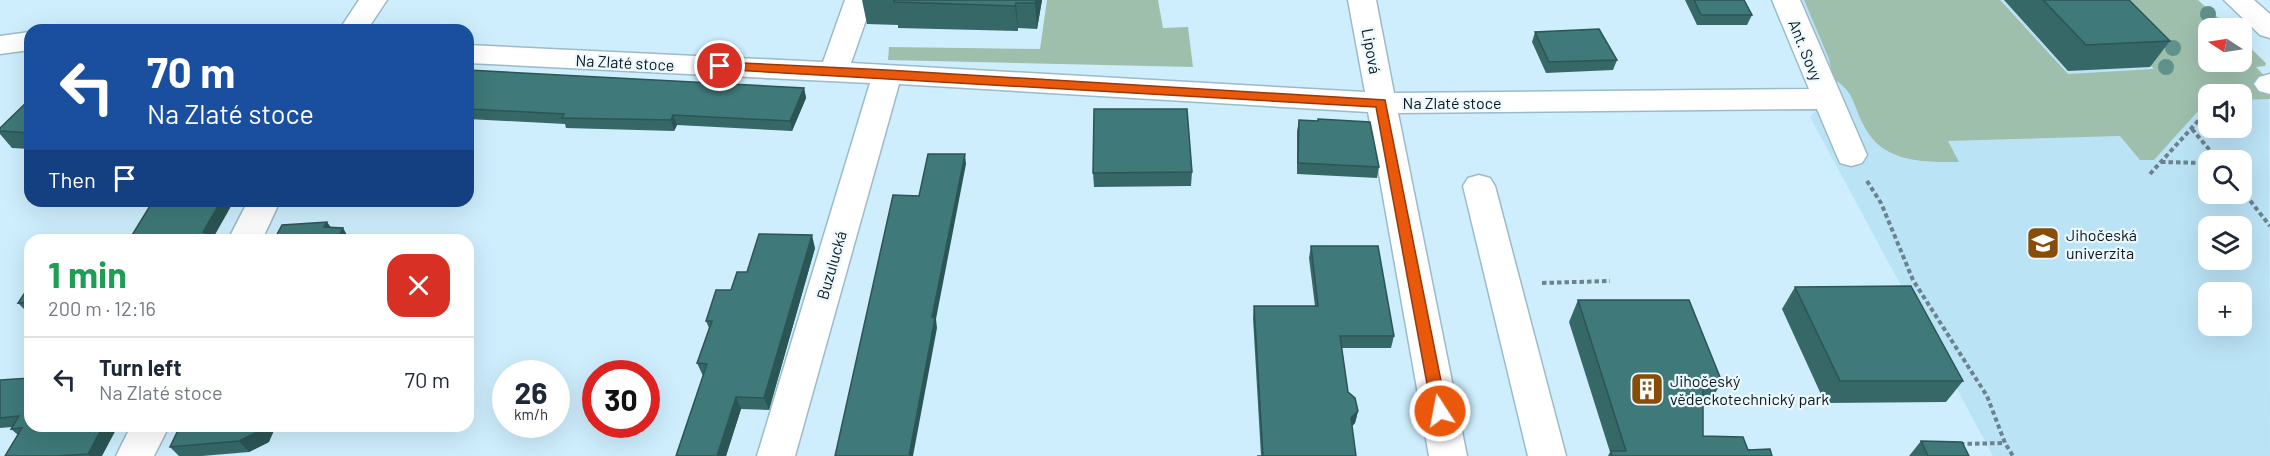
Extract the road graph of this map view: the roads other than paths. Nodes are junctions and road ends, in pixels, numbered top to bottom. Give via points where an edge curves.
1 (373, 0) edge
2 (859, 0) edge
3 (1362, 0) edge
4 (1786, 0) edge
5 (2238, 0) edge
6 (357, 24) edge
7 (2270, 29) edge
8 (24, 42) edge
9 (0, 45) edge
10 (474, 54) edge
11 (834, 71) junction
12 (887, 74) junction
13 (1826, 99) junction
14 (1381, 103) junction
15 (1851, 155) road end
16 (1479, 186) dead end
17 (261, 207) edge
18 (247, 234) edge
19 (147, 432) edge
20 (135, 456) edge
21 (776, 456) edge
22 (1448, 456) edge
23 (1547, 456) edge

1 - 6 street
2 - 11 street
3 - 14 street, Lipová
4 - 13 street, Ant. Sovy
5 - 7 street
8 - 9 street
10 - 11 street, Na Zlaté stoce
11 - 12 street, Na Zlaté stoce
12 - 14 street, Na Zlaté stoce
12 - 21 street, Buzulucká
13 - 14 street, Na Zlaté stoce
13 - 15 street, Ant. Sovy
14 - 22 street, Lipová
16 - 23 street
17 - 18 street
19 - 20 street

